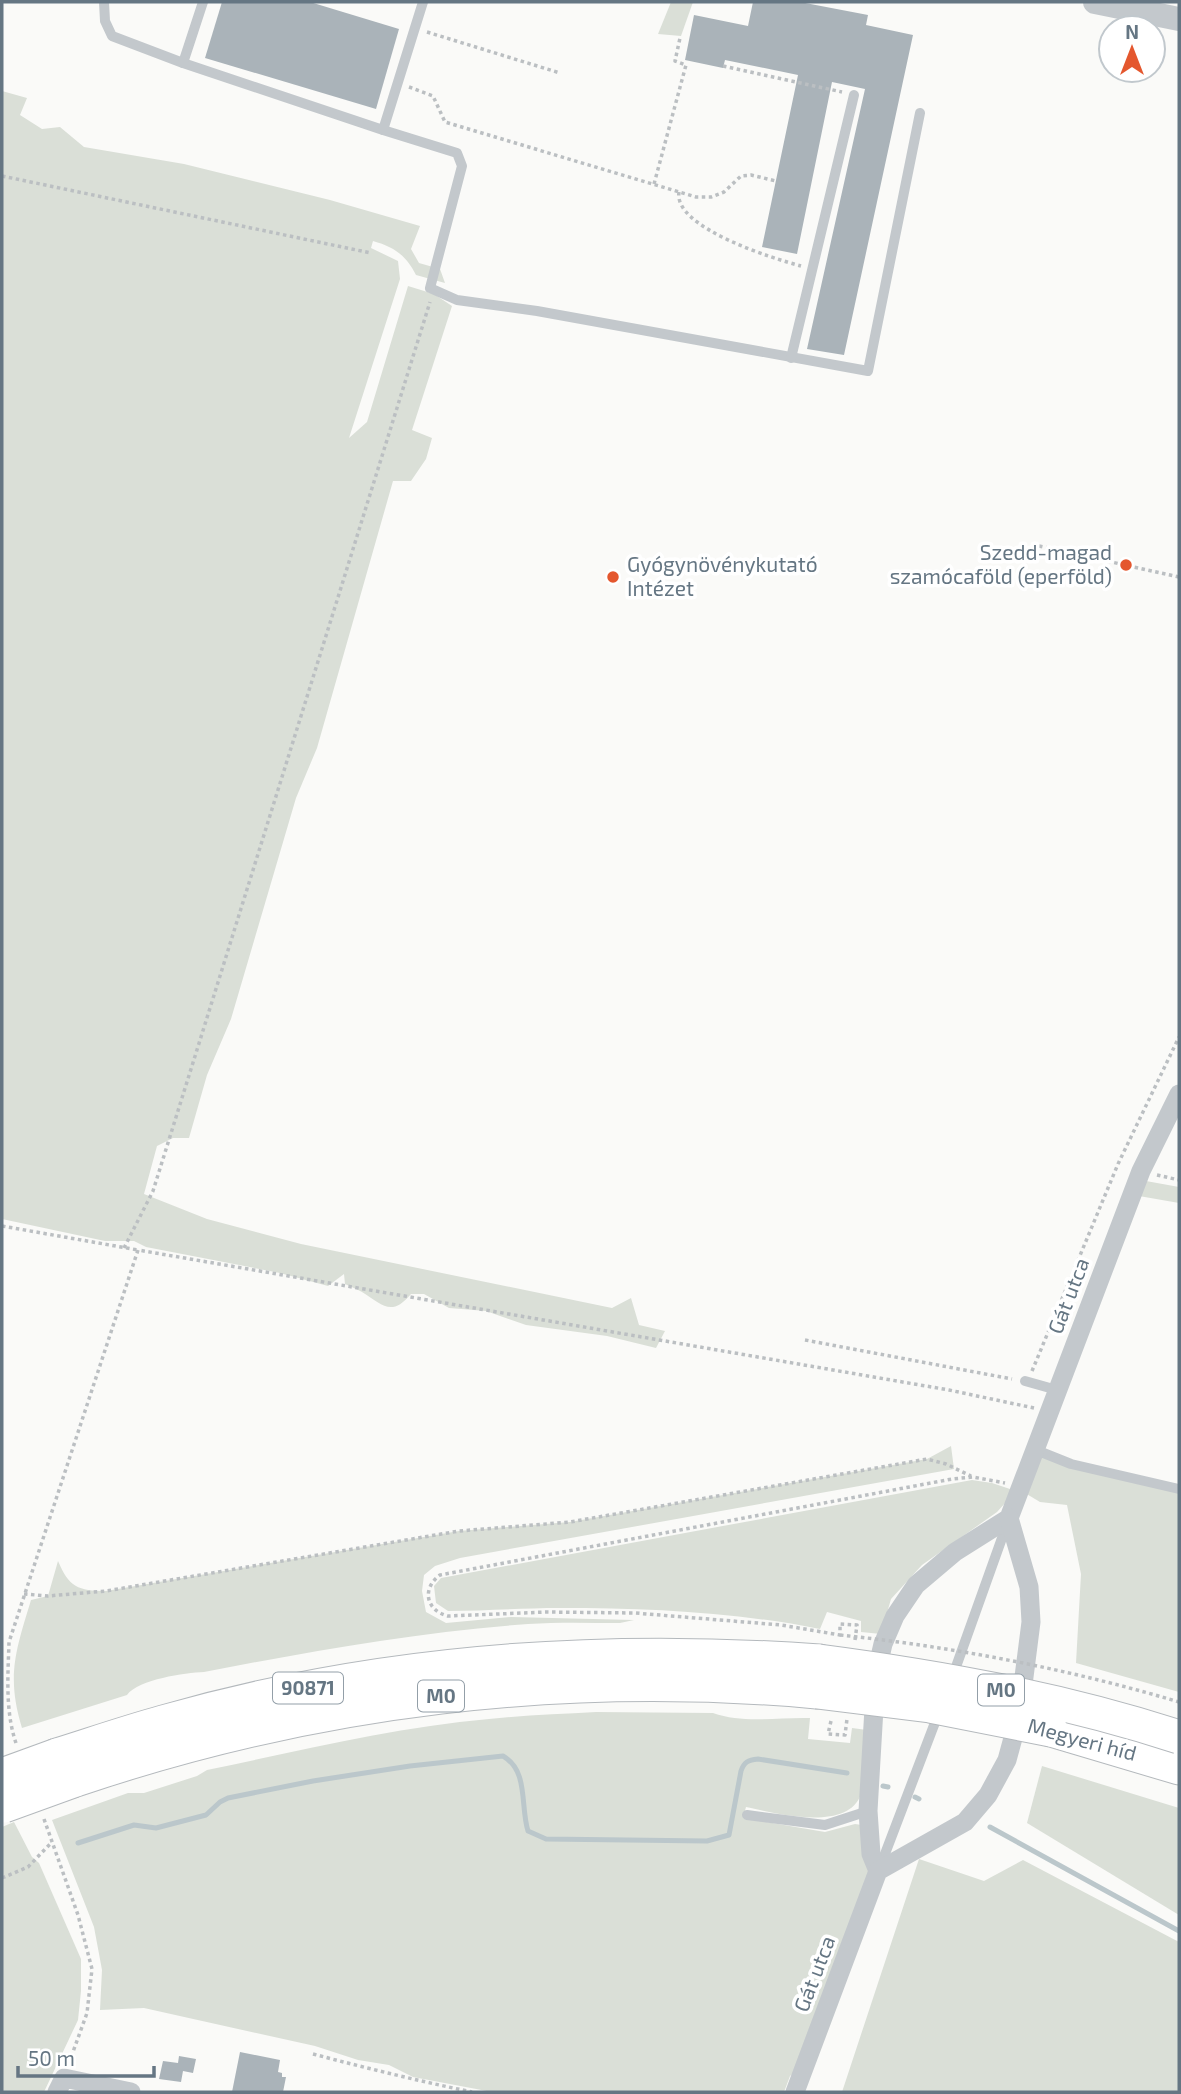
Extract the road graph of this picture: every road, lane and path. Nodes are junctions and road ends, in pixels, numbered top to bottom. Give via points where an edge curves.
1 (104, 2) edge
2 (203, 2) edge
3 (423, 2) edge
4 (1095, 2) edge
5 (1179, 19) edge
6 (415, 28) junction
7 (680, 38) dead end
8 (183, 63) junction
9 (723, 65) dead end
10 (560, 73) dead end
11 (397, 84) junction
12 (855, 95) joint
13 (920, 113) dead end
14 (383, 130) junction
15 (2, 176) edge
16 (776, 181) dead end
17 (654, 184) junction
18 (680, 191) junction
19 (371, 253) dead end
20 (813, 270) junction
21 (430, 288) junction
22 (791, 358) junction
23 (1039, 546) dead end
24 (1179, 577) edge
25 (1179, 1037) edge
26 (1179, 1094) edge
27 (2, 1226) edge
28 (124, 1248) junction
29 (138, 1251) junction
30 (805, 1340) dead end
31 (1025, 1381) junction
32 (1057, 1390) junction
33 (1049, 1411) junction
34 (1036, 1450) junction
35 (973, 1477) junction
36 (1179, 1489) edge
37 (1020, 1490) junction
38 (1009, 1518) junction
39 (24, 1594) junction
40 (566, 1657) joint
41 (817, 1661) junction
42 (1179, 1702) edge
43 (1179, 1737) edge
44 (16, 1743) dead end
45 (65, 1768) junction
46 (1179, 1768) edge
47 (2, 1796) edge
48 (867, 1811) junction
49 (747, 1815) dead end
50 (43, 1817) dead end
51 (52, 1842) junction
52 (878, 1871) junction
53 (2, 1878) edge
54 (313, 2054) dead end
55 (61, 2085) edge
56 (131, 2092) edge
57 (472, 2092) edge
58 (795, 2092) edge

1 - 8 lane via 112,36
2 - 8 lane
3 - 6 lane
4 - 5 street
6 - 10 path
6 - 11 lane
7 - 17 path via 675,61 685,65
8 - 14 lane
9 - 12 path
11 - 14 lane
11 - 17 path via 433,96 445,122
12 - 20 lane
13 - 22 lane via 868,371
14 - 21 lane via 457,153 461,166
15 - 19 path
16 - 18 path via 741,176 711,197
17 - 18 path
18 - 20 path via 678,198 696,220 738,246
20 - 22 lane
21 - 22 lane via 457,300
21 - 28 path via 430,306 153,1191
23 - 24 path
25 - 31 path via 1118,1164
26 - 32 street, Gát utca via 1140,1171
27 - 28 path
28 - 29 path
29 - 33 path
29 - 39 path
30 - 31 path
31 - 32 lane
32 - 33 street, Gát utca
33 - 34 street, Gát utca
34 - 36 lane via 1071,1464
34 - 37 street, Gát utca
35 - 37 path
35 - 39 path via 927,1458 570,1522 459,1531 106,1591
35 - 41 path via 440,1575 428,1590 435,1610 448,1616 635,1613 781,1625
37 - 38 street, Gát utca
38 - 48 street via 955,1552 916,1585 895,1616 876,1674
38 - 52 lane
38 - 52 street via 1029,1587 1031,1622 1020,1716 1007,1759 988,1795 965,1822
39 - 44 path via 9,1642 8,1684
40 - 41 highway, M0 via 710,1655
40 - 45 highway, 90871 via 485,1662 330,1684 163,1721
41 - 42 path, bridge via 926,1646 1100,1680
41 - 43 highway, Megyeri híd / M0, bridge via 1041,1698
41 - 45 highway, M0 via 765,1687 544,1686 402,1701 247,1730 124,1763
41 - 46 highway, Megyeri híd / M0, bridge via 930,1706 1051,1730
45 - 47 highway, 90871, bridge
48 - 49 lane via 825,1825
48 - 52 street
50 - 51 path
51 - 53 path via 28,1867
51 - 55 path via 92,1969 88,2013
52 - 58 street, Gát utca
54 - 57 path
55 - 56 street

